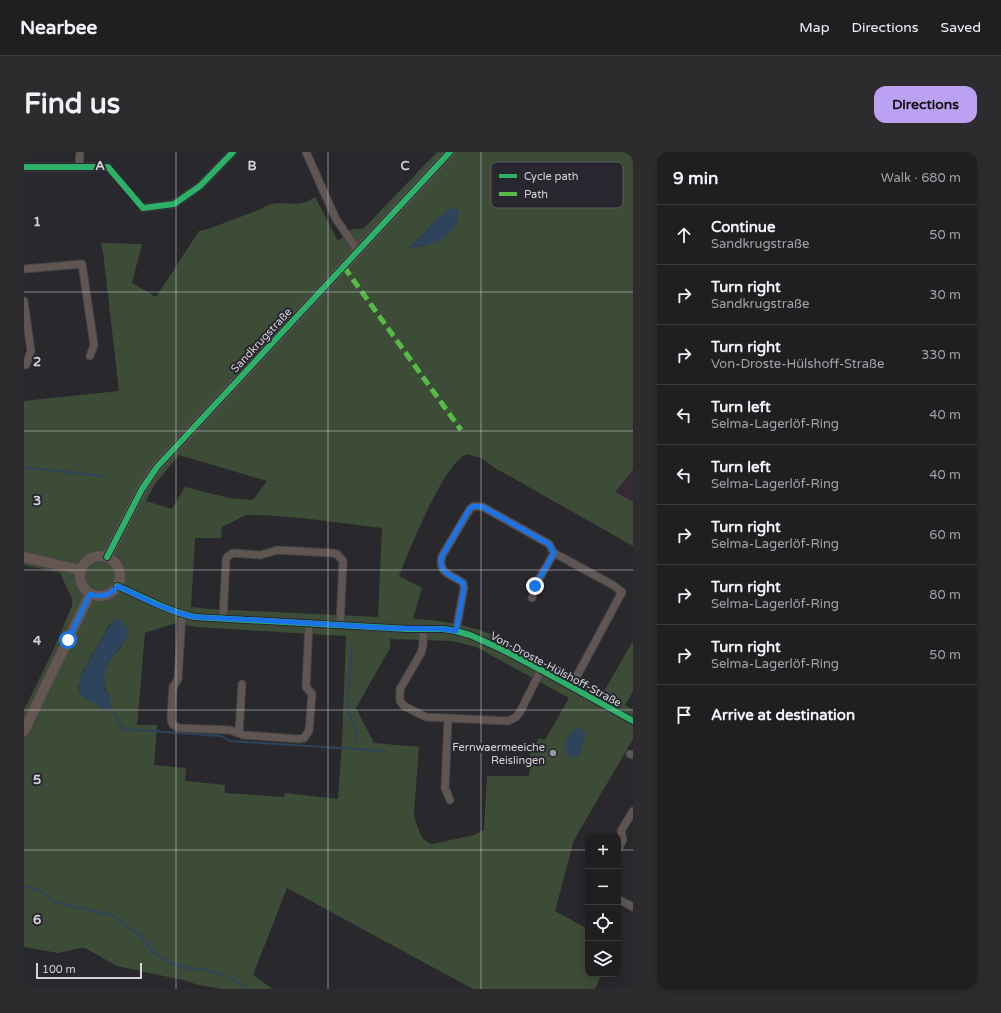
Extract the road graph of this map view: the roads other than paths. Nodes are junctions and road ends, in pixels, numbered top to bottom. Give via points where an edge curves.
1 (80, 152) edge
2 (233, 152) edge
3 (306, 152) edge
4 (450, 152) edge
5 (24, 167) edge
6 (79, 167) junction
7 (108, 167) dead end
8 (143, 208) dead end
9 (358, 251) junction
10 (24, 269) edge
11 (24, 301) edge
12 (90, 356) dead end
13 (26, 365) dead end
14 (554, 553) junction
15 (24, 557) edge
16 (107, 557) junction
17 (80, 570) junction
18 (118, 586) junction
19 (90, 594) junction
20 (532, 598) dead end
21 (182, 614) junction
22 (223, 618) junction
23 (309, 623) junction
24 (340, 624) junction
25 (423, 628) junction
26 (456, 631) junction
27 (541, 670) junction
28 (242, 684) dead end
29 (571, 687) junction
30 (448, 719) junction
31 (633, 721) edge
32 (24, 731) edge
33 (238, 733) junction
34 (450, 800) dead end
35 (633, 811) edge
36 (621, 842) edge
37 (621, 901) edge
38 (633, 907) edge

1 - 6 street
2 - 8 street via 200,186 174,204
3 - 9 street via 336,219
4 - 9 street, Sandkrugstraße
5 - 6 street
6 - 7 street
9 - 16 street, Sandkrugstraße via 157,466 142,489
10 - 12 street via 82,264 94,345
11 - 13 street via 31,351
14 - 20 street via 535,586
14 - 26 street via 549,544 483,507 470,508 440,563 444,572 463,583
14 - 29 street via 622,592
15 - 17 street
16 - 17 street via 90,558
16 - 18 street via 119,568
17 - 19 street via 81,583
18 - 19 street via 103,596
18 - 21 street, Von-Droste-Hülshoff-Straße
19 - 32 street
21 - 22 street, Von-Droste-Hülshoff-Straße
21 - 33 street via 178,680 173,687 171,723 180,728 230,730
22 - 23 street, Von-Droste-Hülshoff-Straße
22 - 24 street via 226,562 230,555 261,555 276,550 332,553 343,560
23 - 24 street, Von-Droste-Hülshoff-Straße
23 - 33 street via 306,687 312,694 309,731 306,736 299,739
24 - 25 street, Von-Droste-Hülshoff-Straße
25 - 26 street, Von-Droste-Hülshoff-Straße
25 - 30 street via 421,653 400,689 400,701 404,706 426,717
26 - 27 street, Von-Droste-Hülshoff-Straße
27 - 29 street, Von-Droste-Hülshoff-Straße
27 - 30 street via 516,717 508,721
28 - 33 street
29 - 31 street, Von-Droste-Hülshoff-Straße
30 - 34 street via 445,788
35 - 36 street via 621,831
37 - 38 street

